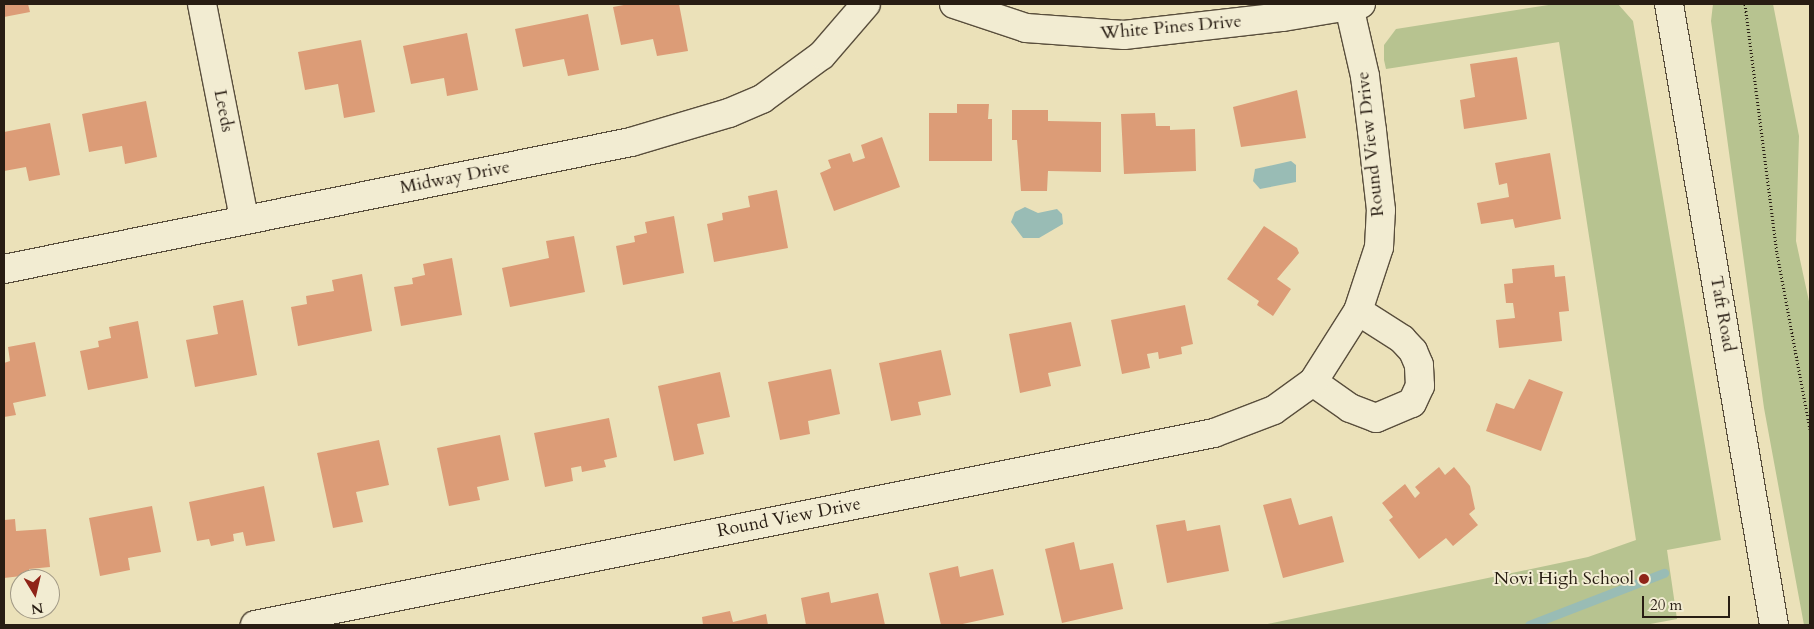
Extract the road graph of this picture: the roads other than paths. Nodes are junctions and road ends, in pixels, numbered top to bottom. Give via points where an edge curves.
1 (202, 4) edge
2 (866, 4) edge
3 (954, 4) edge
4 (1670, 4) edge
5 (1355, 5) edge
6 (244, 218) junction
7 (4, 269) edge
8 (1358, 311) junction
9 (1313, 382) junction
10 (255, 625) edge
11 (1774, 625) edge

1 - 6 street, Leeds
2 - 6 street, Midway Drive via 822,55 762,99 730,113 631,142
3 - 5 street, White Pines Drive via 1026,28 1087,35 1169,32
4 - 11 street, Taft Road
5 - 8 street, Round View Drive via 1381,210 1379,247
6 - 7 street, Midway Drive
8 - 9 street, Round View Drive
8 - 9 street via 1413,351 1419,365 1420,386 1412,403 1376,418 1350,408
9 - 10 street, Round View Drive via 1274,410 1214,433

